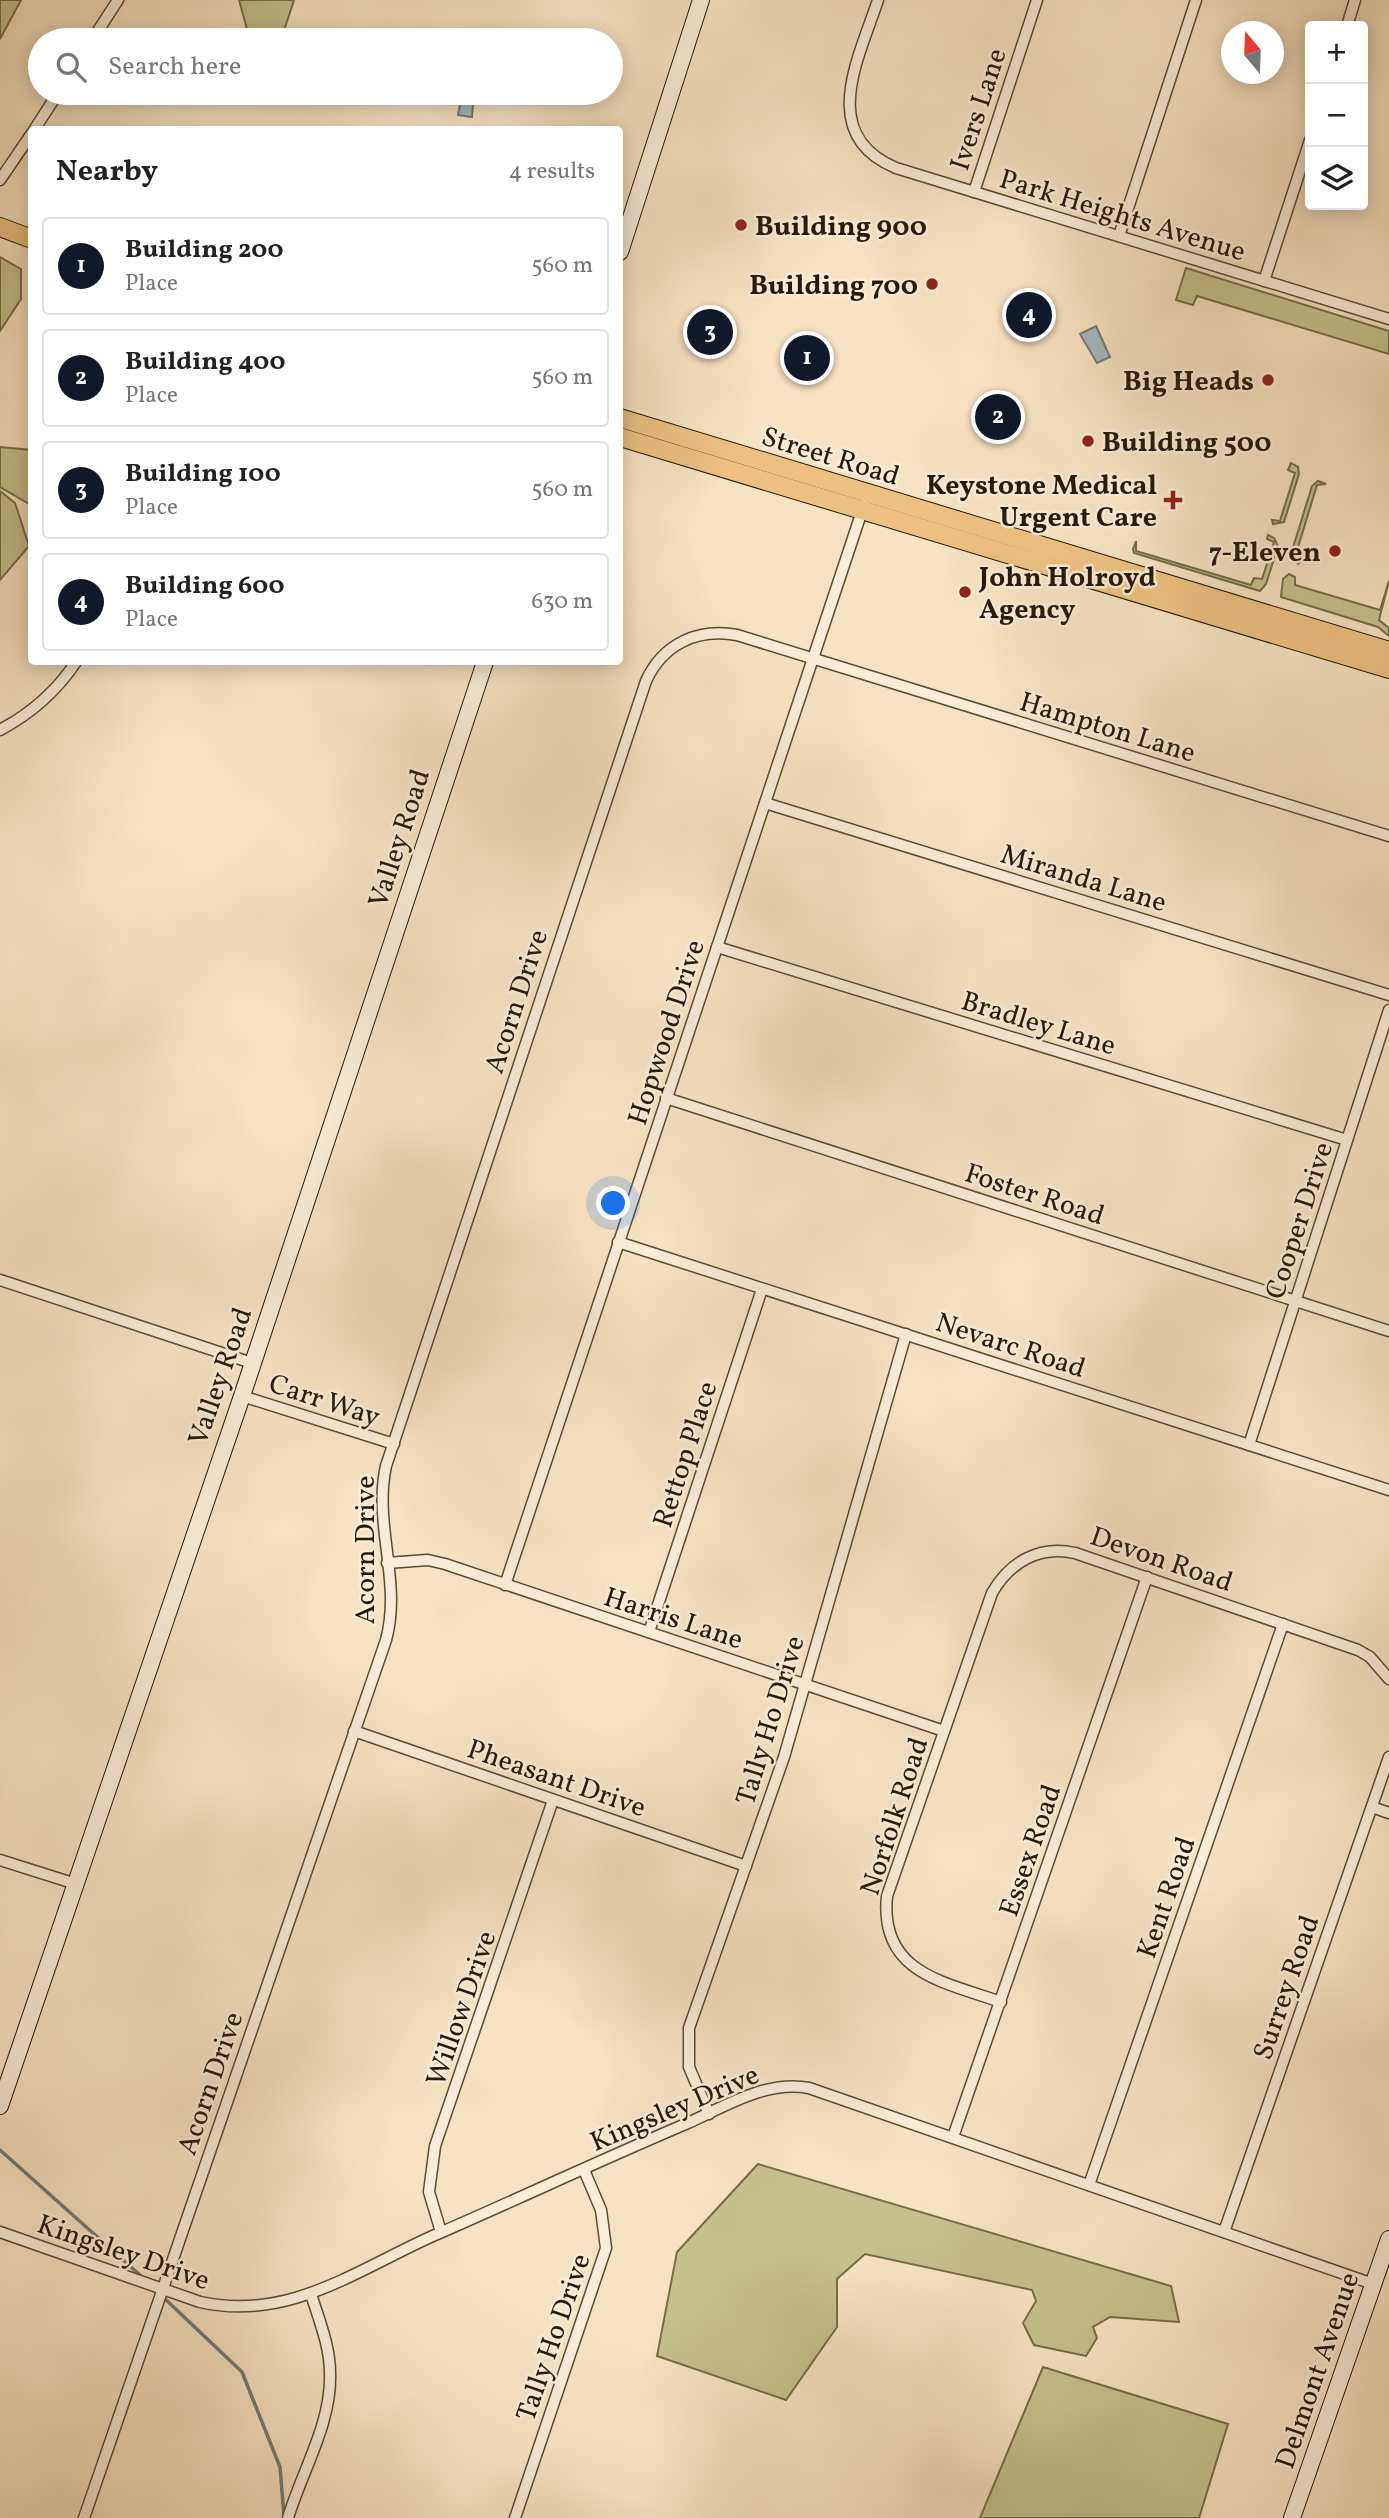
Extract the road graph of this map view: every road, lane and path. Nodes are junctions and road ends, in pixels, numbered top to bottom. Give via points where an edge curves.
1 (118, 0) edge
2 (701, 0) edge
3 (878, 0) edge
4 (1037, 0) edge
5 (1196, 0) edge
6 (1355, 0) edge
7 (1349, 21) edge
8 (100, 28) edge
9 (50, 105) edge
10 (36, 126) edge
11 (28, 138) edge
12 (1308, 147) edge
13 (0, 180) edge
14 (974, 192) junction
15 (0, 227) edge
16 (1119, 236) junction
17 (28, 238) edge
18 (623, 243) edge
19 (1264, 281) junction
20 (1389, 319) edge
21 (623, 419) edge
22 (623, 438) edge
23 (865, 502) junction
24 (1389, 651) edge
25 (813, 659) junction
26 (74, 665) edge
27 (484, 665) edge
28 (1389, 669) edge
29 (0, 730) edge
30 (765, 803) junction
31 (1389, 836) edge
32 (717, 947) junction
33 (1389, 995) edge
34 (1389, 1010) edge
35 (666, 1098) junction
36 (1347, 1140) junction
37 (618, 1242) junction
38 (0, 1280) edge
39 (762, 1289) junction
40 (1296, 1301) junction
41 (1389, 1331) edge
42 (906, 1334) junction
43 (252, 1363) junction
44 (242, 1396) junction
45 (394, 1444) junction
46 (1250, 1445) junction
47 (1389, 1489) edge
48 (387, 1563) junction
49 (1147, 1577) junction
50 (505, 1585) junction
51 (1283, 1624) junction
52 (649, 1632) junction
53 (968, 1663) joint
54 (1389, 1679) edge
55 (804, 1684) junction
56 (354, 1731) junction
57 (944, 1731) junction
58 (1389, 1757) edge
59 (553, 1800) junction
60 (1372, 1807) junction
61 (1389, 1813) edge
62 (0, 1860) edge
63 (746, 1866) junction
64 (76, 1884) junction
65 (1001, 2002) junction
66 (0, 2106) edge
67 (709, 2114) junction
68 (953, 2137) junction
69 (584, 2170) junction
70 (1089, 2185) junction
71 (0, 2232) edge
72 (441, 2232) junction
73 (1224, 2232) junction
74 (1389, 2239) edge
75 (1373, 2284) junction
76 (161, 2290) junction
77 (311, 2294) junction
78 (84, 2518) edge
79 (288, 2518) edge
80 (515, 2518) edge
81 (1292, 2518) edge

1 - 8 street
2 - 18 street
3 - 14 street, Park Heights Avenue via 849,88 849,112 856,133 868,150 887,164
4 - 14 street, Ivers Lane
5 - 16 street
6 - 7 street
9 - 10 street
11 - 13 street
12 - 19 street
14 - 16 street, Park Heights Avenue
15 - 17 main road
16 - 19 street, Park Heights Avenue
19 - 20 street, Park Heights Avenue
21 - 23 main road, Street Road
22 - 23 main road, Street Road
23 - 24 main road, Street Road
23 - 25 street, Hopwood Drive
23 - 28 main road, Street Road
25 - 30 street, Hopwood Drive
25 - 31 street, Hampton Lane
25 - 45 street, Acorn Drive via 737,635 715,633 676,645 650,672
26 - 29 street via 48,698
27 - 43 street, Valley Road
30 - 32 street, Hopwood Drive
30 - 33 street, Miranda Lane
32 - 35 street, Hopwood Drive
32 - 36 street, Bradley Lane
34 - 36 street, Cooper Drive
35 - 37 street, Hopwood Drive
35 - 40 street, Foster Road
36 - 40 street, Cooper Drive
37 - 39 street, Nevarc Road
37 - 50 street, Hopwood Drive
38 - 43 street
39 - 42 street, Nevarc Road
39 - 52 street, Rettop Place
40 - 41 street, Foster Road
40 - 46 street, Cooper Drive
42 - 46 street, Nevarc Road
42 - 55 street, Tally Ho Drive
43 - 44 street, Valley Road
44 - 45 street, Carr Way
44 - 64 street, Valley Road
45 - 48 street, Acorn Drive via 382,1491
46 - 47 street, Nevarc Road
48 - 50 street, Harris Lane via 428,1560
48 - 56 street, Acorn Drive via 392,1618
49 - 51 street, Devon Road
49 - 53 street, Devon Road via 1068,1551 1031,1555 1000,1580
49 - 65 street, Essex Road
50 - 52 street, Harris Lane
51 - 54 street, Devon Road via 1358,1650
51 - 70 street, Kent Road
52 - 55 street, Harris Lane
53 - 57 street, Norfolk Road
55 - 57 street, Harris Lane
55 - 63 street, Tally Ho Drive
56 - 59 street, Pheasant Drive
56 - 76 street, Acorn Drive
57 - 65 street, Norfolk Road via 887,1896 887,1926 894,1944 913,1967
58 - 60 street, Surrey Road
59 - 63 street, Pheasant Drive
59 - 72 street, Willow Drive via 432,2157 430,2203
60 - 61 street
60 - 73 street, Surrey Road
62 - 64 street
63 - 67 street, Tally Ho Drive via 688,2028 689,2067
64 - 66 street, Valley Road
65 - 68 street, Essex Road
67 - 68 street, Kingsley Drive via 766,2089 798,2086
67 - 69 street, Kingsley Drive
68 - 70 street, Kingsley Drive
69 - 72 street, Kingsley Drive
69 - 80 street, Tally Ho Drive via 601,2210 606,2248
70 - 73 street, Kingsley Drive
71 - 76 street, Kingsley Drive
72 - 77 street, Kingsley Drive
73 - 75 street, Kingsley Drive
74 - 75 street, Delmont Avenue
75 - 81 street, Delmont Avenue
76 - 77 street, Kingsley Drive via 229,2307 272,2305
76 - 78 street, Acorn Drive
77 - 79 street via 328,2350 330,2383 325,2412

